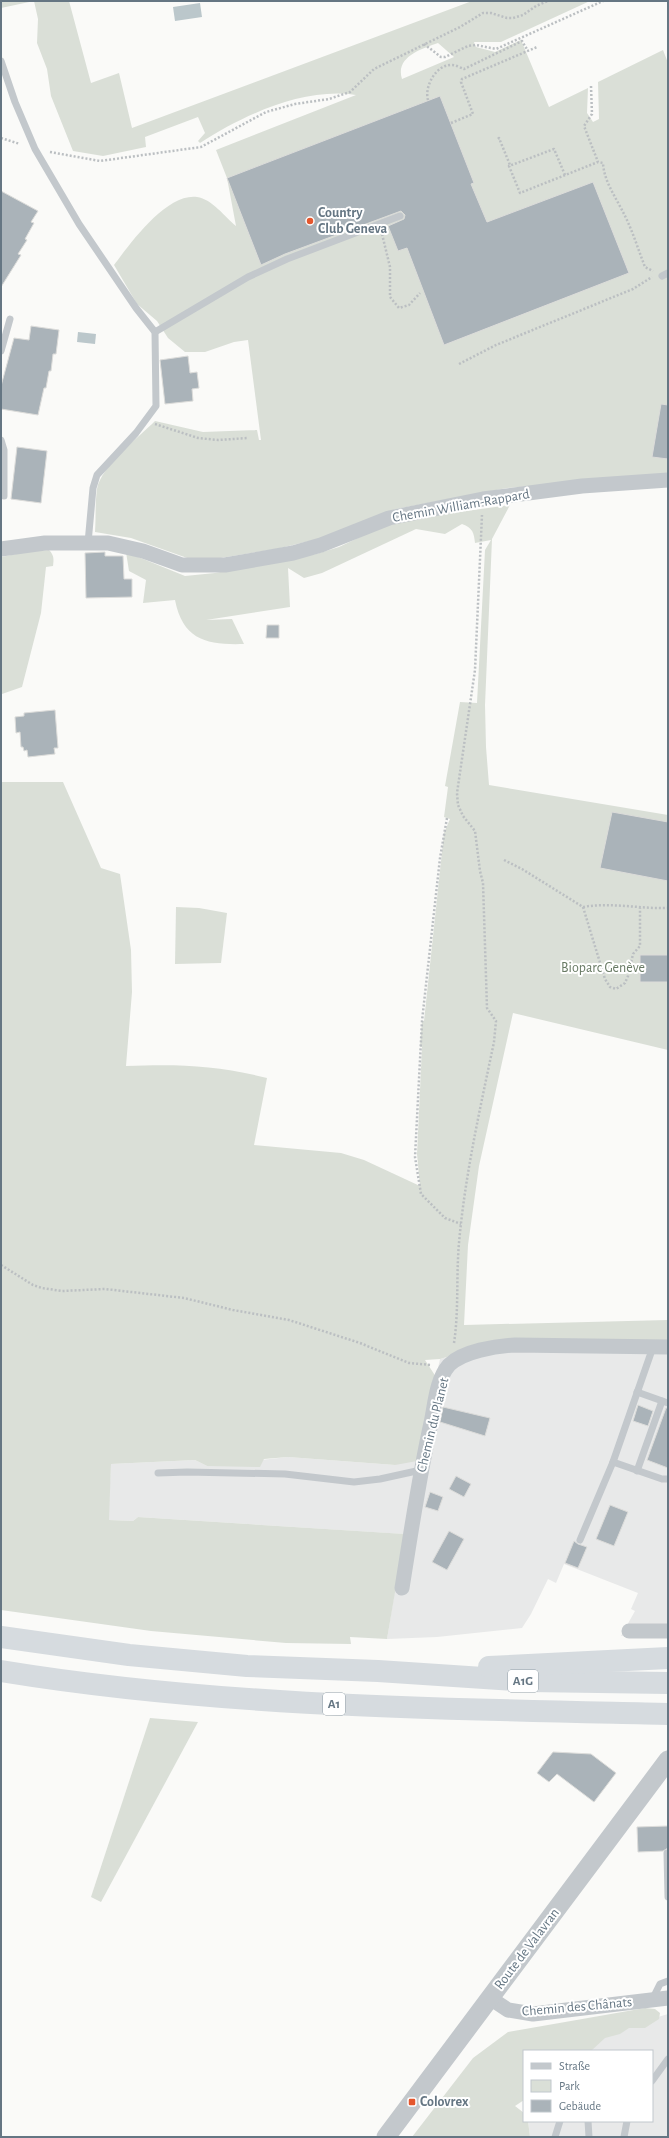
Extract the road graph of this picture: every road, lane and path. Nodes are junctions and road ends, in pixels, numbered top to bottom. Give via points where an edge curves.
1 (548, 1) edge
2 (603, 1) edge
3 (424, 44) junction
4 (537, 47) dead end
5 (528, 51) junction
6 (1, 61) edge
7 (591, 86) dead end
8 (428, 100) dead end
9 (451, 123) dead end
10 (1, 138) edge
11 (498, 139) dead end
12 (35, 148) junction
13 (598, 162) junction
14 (510, 165) junction
15 (565, 175) junction
16 (400, 216) dead end
17 (379, 224) junction
18 (665, 274) edge
19 (420, 293) dead end
20 (10, 319) dead end
21 (155, 332) junction
22 (1, 351) edge
23 (459, 364) dead end
24 (146, 418) junction
25 (248, 438) dead end
26 (1, 440) edge
27 (668, 480) edge
28 (4, 496) dead end
29 (483, 499) junction
30 (88, 543) junction
31 (1, 549) edge
32 (453, 796) dead end
33 (457, 796) junction
34 (447, 818) dead end
35 (504, 860) dead end
36 (583, 907) junction
37 (640, 908) junction
38 (668, 908) edge
39 (461, 1224) junction
40 (1, 1265) edge
41 (661, 1347) edge
42 (450, 1365) junction
43 (637, 1392) junction
44 (665, 1402) edge
45 (612, 1462) junction
46 (421, 1470) junction
47 (638, 1471) junction
48 (158, 1473) dead end
49 (668, 1479) edge
50 (580, 1540) dead end
51 (402, 1588) dead end
52 (629, 1630) dead end
53 (668, 1631) edge
54 (1, 1637) edge
55 (668, 1658) edge
56 (1, 1671) edge
57 (378, 1671) junction
58 (668, 1683) edge
59 (668, 1714) edge
60 (668, 1760) edge
61 (667, 1852) dead end
62 (668, 1897) edge
63 (668, 1981) edge
64 (490, 1998) junction
65 (668, 1998) edge
66 (652, 2000) junction
67 (666, 2062) edge
68 (653, 2069) edge
69 (653, 2080) edge
70 (560, 2122) edge
71 (588, 2122) edge
72 (627, 2122) edge
73 (386, 2137) edge
74 (555, 2137) edge
75 (589, 2137) edge
76 (624, 2137) edge

1 - 3 path via 513,18 483,13
2 - 3 path via 496,48 468,46 445,58
3 - 12 path via 368,73 343,95 266,112 201,147 100,161
4 - 5 path
5 - 8 path via 522,41 464,69 453,65 442,68 431,81 426,93
5 - 9 path via 462,79 473,114
6 - 12 lane via 14,102
7 - 13 path via 592,114 584,126
10 - 12 path
11 - 14 path
12 - 21 lane via 79,224
13 - 15 path
13 - 18 path via 603,163 614,198 623,211 645,267
14 - 15 path via 554,149
14 - 15 path via 520,193
16 - 17 lane
17 - 19 path via 390,268 391,301 399,308 405,307
17 - 21 lane via 287,259 248,278
18 - 23 path via 654,276 633,289
20 - 22 lane
21 - 24 lane via 156,406
24 - 25 path via 160,427 198,438
24 - 30 lane via 136,433 97,475 93,488
26 - 28 lane via 4,450
27 - 29 street, Chemin William-Rappard via 582,486
29 - 30 street, Chemin William-Rappard via 389,518 321,545 293,553 225,565 182,565 120,545
29 - 33 path via 475,670
30 - 31 street, Chemin William-Rappard via 45,543
32 - 33 path
33 - 39 path via 463,816 475,831 483,883 487,1008 496,1021 494,1042 467,1167
34 - 39 path via 422,1021 415,1157 421,1194 445,1218
35 - 36 path
36 - 37 path via 599,904
36 - 37 path via 605,979 616,989 625,983 633,954 640,946
37 - 38 path
39 - 42 path via 456,1279 457,1322
40 - 42 path via 42,1288 105,1289 184,1298 289,1320 360,1342 409,1363
41 - 42 street, Chemin du Planet via 496,1346 481,1349
41 - 43 lane
42 - 46 street, Chemin du Planet via 438,1389
43 - 44 lane
43 - 45 lane
44 - 47 lane
45 - 47 lane
45 - 50 lane
46 - 48 lane via 354,1482 285,1474
46 - 51 street, Chemin du Planet
47 - 49 lane
52 - 53 street
54 - 57 highway via 190,1661
55 - 57 highway
56 - 59 highway, A1 via 106,1686 288,1702
57 - 58 highway, A1G via 528,1682
60 - 64 street, Route de Valavran
61 - 62 lane
63 - 66 lane via 660,1984
64 - 66 street, Chemin des Chânats via 508,2010 528,2014
64 - 73 street, Route de Valavran
65 - 66 street, Chemin des Chânats
67 - 68 lane
67 - 69 lane
70 - 74 lane
71 - 75 lane
72 - 76 lane

